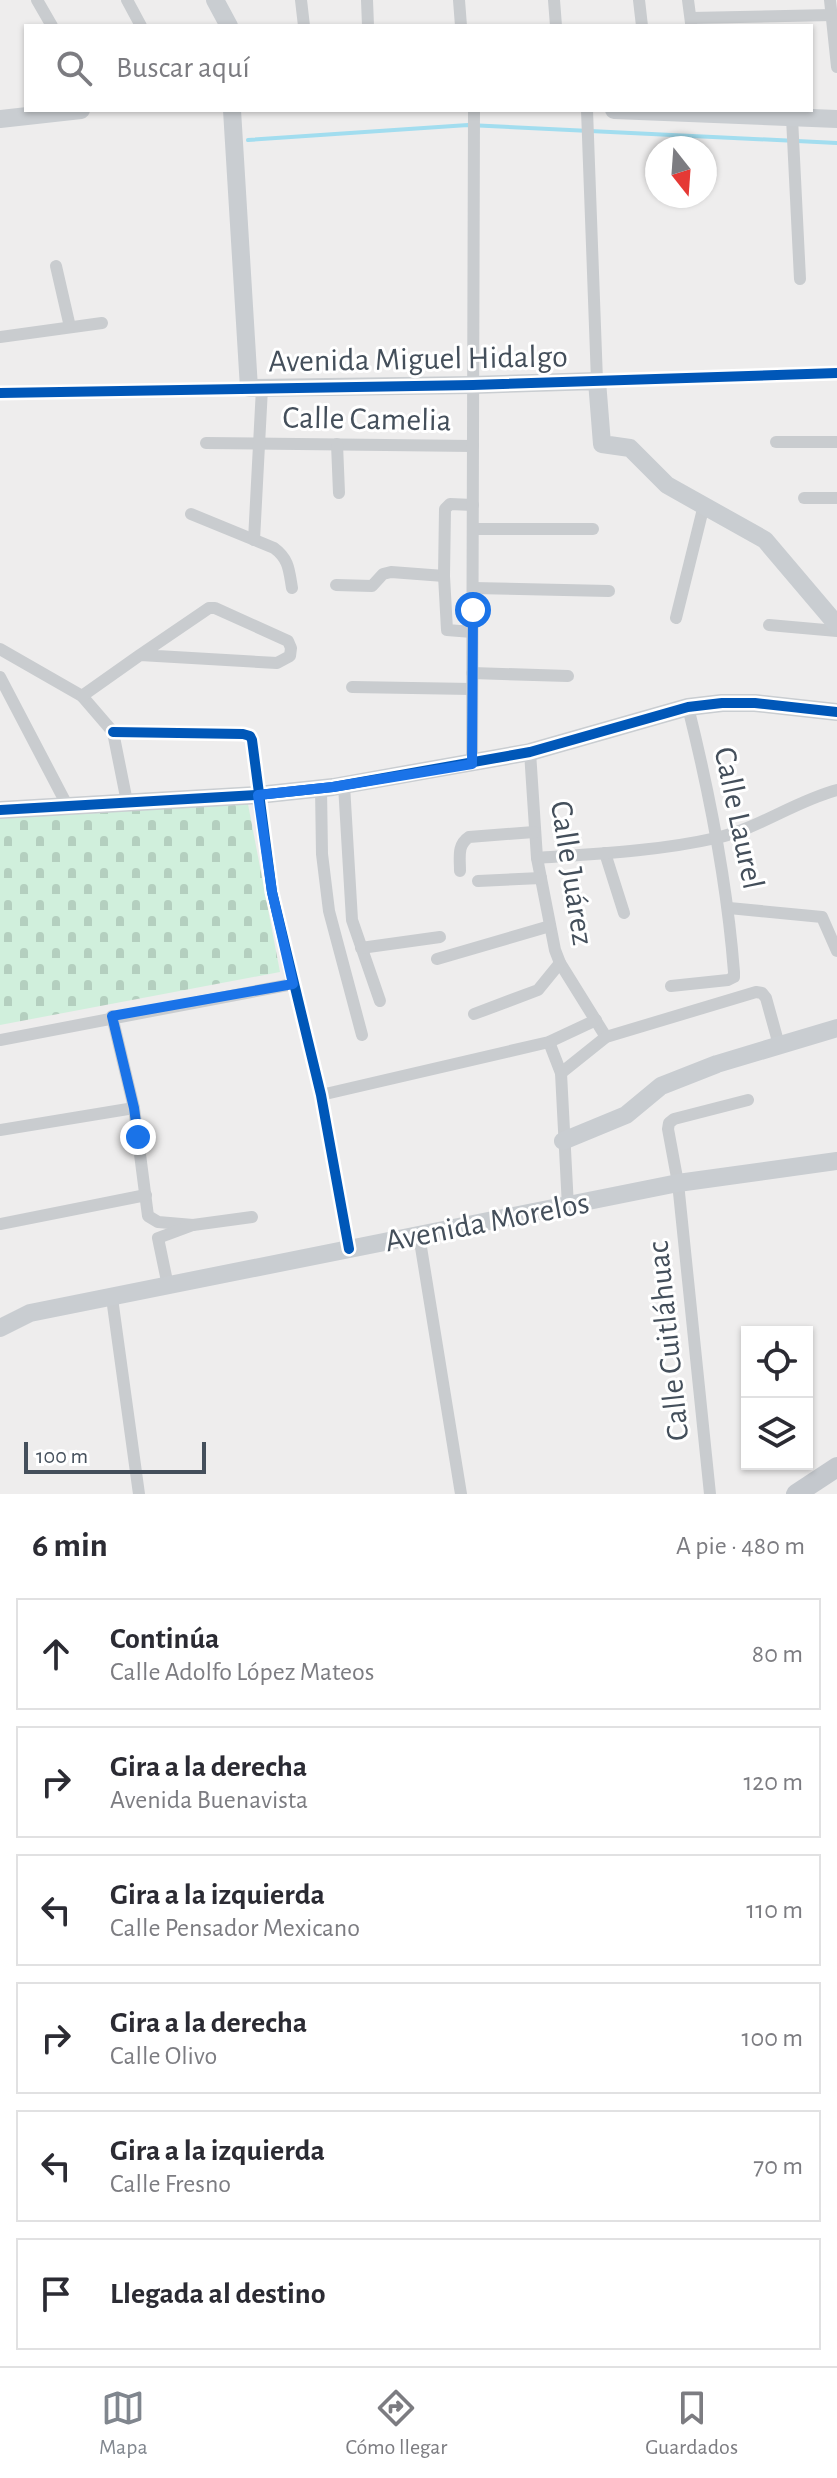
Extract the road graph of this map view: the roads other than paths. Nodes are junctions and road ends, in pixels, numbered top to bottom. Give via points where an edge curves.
1 (37, 0) edge
2 (127, 0) edge
3 (215, 0) edge
4 (301, 0) edge
5 (367, 0) edge
6 (459, 0) edge
7 (554, 0) edge
8 (639, 0) edge
9 (688, 0) edge
10 (830, 0) edge
11 (832, 15) junction
12 (691, 22) edge
13 (51, 24) edge
14 (140, 24) edge
15 (228, 24) edge
16 (304, 24) edge
17 (368, 24) edge
18 (461, 24) edge
19 (556, 24) edge
20 (642, 24) edge
21 (837, 67) edge
22 (61, 112) edge
23 (232, 112) edge
24 (704, 112) edge
25 (474, 114) edge
26 (588, 115) edge
27 (0, 118) edge
28 (837, 119) edge
29 (792, 125) junction
30 (56, 266) dead end
31 (800, 279) dead end
32 (102, 323) dead end
33 (70, 327) junction
34 (0, 337) edge
35 (837, 373) edge
36 (597, 381) junction
37 (473, 385) junction
38 (255, 388) junction
39 (0, 393) edge
40 (776, 442) dead end
41 (837, 442) edge
42 (206, 443) dead end
43 (259, 443) junction
44 (337, 444) junction
45 (473, 446) junction
46 (339, 493) dead end
47 (804, 498) dead end
48 (837, 498) edge
49 (473, 505) junction
50 (704, 505) junction
51 (191, 514) dead end
52 (473, 529) junction
53 (593, 529) dead end
54 (254, 540) junction
55 (444, 576) junction
56 (336, 585) dead end
57 (292, 588) dead end
58 (473, 588) junction
59 (609, 591) dead end
60 (676, 618) dead end
61 (769, 625) dead end
62 (837, 625) edge
63 (837, 631) edge
64 (472, 632) junction
65 (0, 649) edge
66 (140, 655) junction
67 (472, 673) junction
68 (568, 676) dead end
69 (0, 677) edge
70 (352, 687) dead end
71 (472, 689) junction
72 (82, 696) junction
73 (688, 707) junction
74 (837, 712) edge
75 (113, 732) junction
76 (530, 752) junction
77 (472, 764) junction
78 (344, 785) junction
79 (321, 788) junction
80 (837, 790) edge
81 (258, 795) junction
82 (127, 802) junction
83 (67, 805) junction
84 (0, 810) edge
85 (534, 832) junction
86 (718, 838) junction
87 (605, 853) junction
88 (537, 858) junction
89 (460, 871) dead end
90 (541, 878) junction
91 (478, 881) dead end
92 (729, 908) junction
93 (624, 913) dead end
94 (550, 926) junction
95 (440, 937) dead end
96 (361, 948) junction
97 (836, 950) edge
98 (437, 959) dead end
99 (560, 963) junction
100 (293, 984) junction
101 (671, 986) dead end
102 (380, 1001) dead end
103 (474, 1014) dead end
104 (112, 1016) junction
105 (596, 1020) junction
106 (837, 1028) edge
107 (362, 1035) dead end
108 (606, 1037) junction
109 (0, 1040) edge
110 (549, 1042) junction
111 (779, 1045) junction
112 (561, 1073) junction
113 (321, 1095) junction
114 (748, 1100) dead end
115 (134, 1108) junction
116 (0, 1130) edge
117 (563, 1141) junction
118 (837, 1161) edge
119 (678, 1183) junction
120 (146, 1195) junction
121 (568, 1207) junction
122 (252, 1217) dead end
123 (0, 1224) edge
124 (193, 1225) junction
125 (419, 1235) junction
126 (349, 1249) junction
127 (168, 1286) junction
128 (112, 1298) junction
129 (0, 1328) edge
130 (837, 1467) edge
131 (139, 1494) edge
132 (461, 1494) edge
133 (710, 1494) edge
134 (796, 1494) edge

1 - 13 street
2 - 14 street
3 - 15 street
4 - 16 street
5 - 17 street
6 - 18 street
7 - 19 street
8 - 20 street
9 - 12 street
10 - 11 street
11 - 12 street
11 - 21 street
22 - 27 street
23 - 38 street
24 - 29 street
25 - 37 street
26 - 36 street
28 - 29 street
29 - 31 street
30 - 33 street
32 - 33 street
33 - 34 street
35 - 36 street, Avenida Miguel Hidalgo
36 - 37 street, Avenida Miguel Hidalgo
36 - 50 street via 602,444 630,448 667,485
37 - 38 street, Avenida Miguel Hidalgo
37 - 45 street
38 - 39 street, Avenida Miguel Hidalgo
38 - 43 street, Calle Camelia
40 - 41 street
42 - 43 street, Calle Camelia
43 - 44 street, Calle Camelia
43 - 54 street
44 - 45 street, Calle Camelia
44 - 46 street
45 - 49 street
47 - 48 street
49 - 52 street
49 - 55 street via 450,504 445,509
50 - 60 street
50 - 62 street via 765,540
51 - 54 street
52 - 53 street
52 - 58 street
54 - 57 street via 284,555
55 - 56 street via 391,572 372,586
55 - 64 street via 447,630
58 - 59 street
58 - 64 street
61 - 63 street
64 - 67 street
65 - 72 street
66 - 66 street via 277,663 290,656 291,648 288,641 209,608
66 - 72 street
67 - 68 street
67 - 71 street
69 - 83 street
70 - 71 street
71 - 77 street
72 - 75 street
73 - 74 street via 755,703
73 - 76 street
73 - 86 street, Calle Laurel
75 - 81 street via 250,736
75 - 82 street
76 - 77 street
76 - 85 street, Calle Juárez
77 - 78 street
78 - 79 street
78 - 96 street via 350,909
79 - 81 street
79 - 107 street via 329,911
80 - 86 street
81 - 82 street
81 - 100 street
82 - 83 street
83 - 84 street
85 - 88 street, Calle Juárez
85 - 89 street via 469,837 460,847
86 - 87 street
86 - 92 street, Calle Laurel
87 - 88 street
87 - 93 street
88 - 90 street, Calle Juárez
90 - 91 street
90 - 94 street, Calle Juárez
92 - 97 street, Calle Laurel via 822,917
92 - 101 street via 734,977
94 - 98 street
94 - 99 street, Calle Juárez
95 - 96 street
96 - 102 street
99 - 103 street via 538,990
99 - 105 street, Calle Juárez
100 - 104 street
100 - 113 street
104 - 109 street
104 - 115 street
105 - 108 street, Calle Juárez
105 - 110 street
106 - 111 street
108 - 111 street via 756,992 766,998
108 - 112 street
110 - 112 street
110 - 113 street
111 - 117 street via 661,1086 626,1115
112 - 117 street
113 - 126 street
114 - 119 street, Calle Cuitláhuac via 669,1123
115 - 116 street
115 - 120 street
117 - 121 street
118 - 119 street, Avenida Morelos
119 - 121 street, Avenida Morelos
119 - 133 street, Calle Cuitláhuac
120 - 123 street
120 - 124 street via 152,1220
121 - 125 street, Avenida Morelos
122 - 124 street
124 - 127 street via 158,1238
125 - 126 street, Avenida Morelos
125 - 132 street
126 - 127 street, Avenida Morelos
127 - 128 street, Avenida Morelos
128 - 129 street, Avenida Morelos via 30,1313
128 - 131 street
130 - 134 main road

